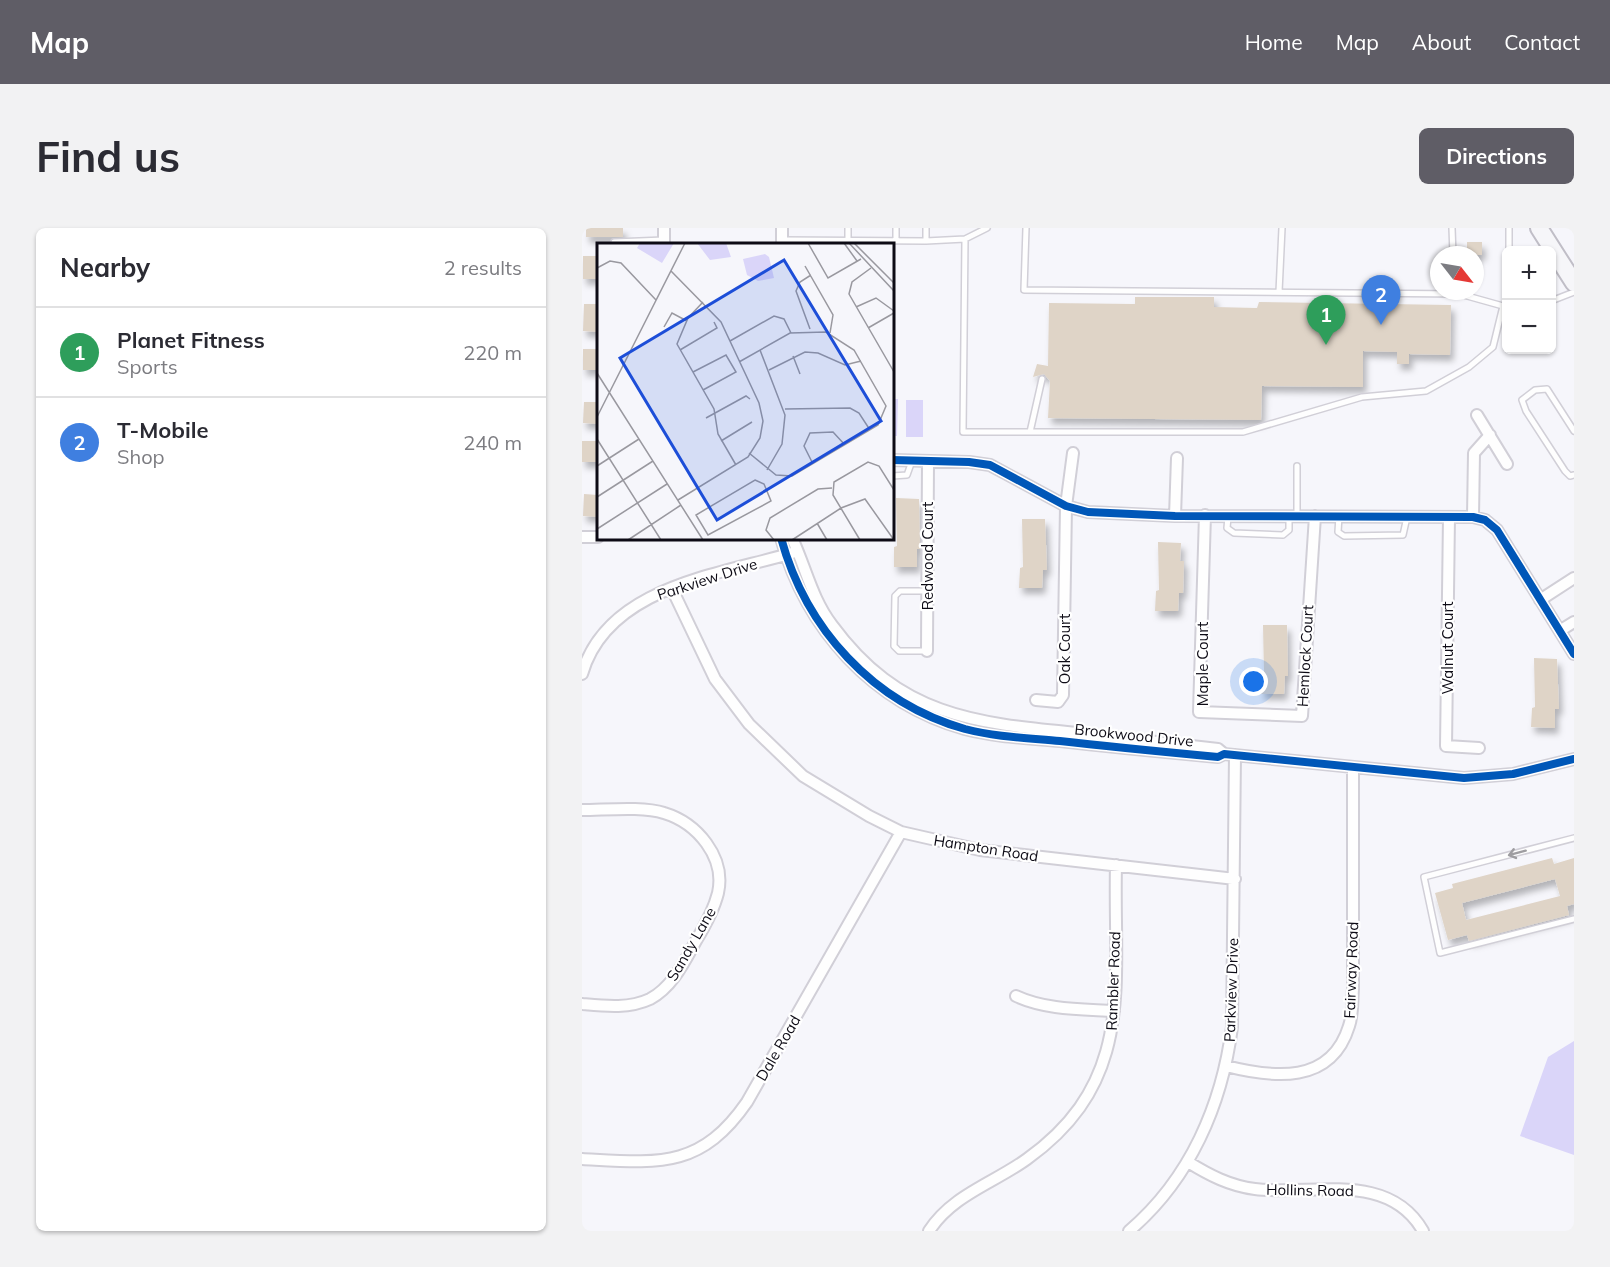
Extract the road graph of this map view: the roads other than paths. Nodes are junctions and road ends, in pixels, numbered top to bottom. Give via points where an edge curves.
1 (664, 228) edge
2 (782, 228) edge
3 (848, 228) edge
4 (896, 228) edge
5 (926, 228) edge
6 (987, 228) edge
7 (1026, 228) edge
8 (1282, 228) edge
9 (1452, 228) edge
10 (1509, 228) edge
11 (1539, 228) edge
12 (965, 239) junction
13 (848, 240) junction
14 (896, 240) junction
15 (926, 241) junction
16 (614, 242) dead end
17 (664, 242) edge
18 (782, 242) edge
19 (1453, 246) edge
20 (1509, 246) edge
21 (1574, 284) edge
22 (1279, 292) junction
23 (1574, 292) edge
24 (1430, 293) edge
25 (1481, 300) edge
26 (1554, 300) edge
27 (1502, 305) edge
28 (1502, 316) edge
29 (1042, 379) dead end
30 (1477, 415) dead end
31 (1574, 431) edge
32 (1030, 432) junction
33 (1490, 435) junction
34 (1073, 453) dead end
35 (1177, 458) dead end
36 (894, 460) edge
37 (912, 460) junction
38 (928, 461) junction
39 (1507, 464) dead end
40 (1297, 466) dead end
41 (1574, 475) edge
42 (894, 476) edge
43 (1066, 506) junction
44 (1205, 515) junction
45 (1228, 515) junction
46 (1293, 515) junction
47 (1175, 516) junction
48 (1315, 516) junction
49 (1339, 516) junction
50 (1407, 517) junction
51 (1449, 517) junction
52 (1473, 517) junction
53 (782, 540) edge
54 (792, 540) edge
55 (791, 553) junction
56 (1574, 578) edge
57 (672, 589) junction
58 (927, 591) junction
59 (1540, 600) junction
60 (1574, 622) edge
61 (1561, 630) junction
62 (927, 651) joint
63 (1574, 654) edge
64 (582, 674) edge
65 (1036, 700) dead end
66 (1302, 716) joint
67 (1479, 748) dead end
68 (1229, 755) junction
69 (1574, 759) edge
70 (1353, 768) junction
71 (582, 810) edge
72 (901, 832) junction
73 (1574, 838) edge
74 (1116, 865) junction
75 (1234, 879) junction
76 (1574, 919) edge
77 (1016, 996) dead end
78 (582, 1004) edge
79 (1114, 1011) junction
80 (1226, 1066) junction
81 (582, 1159) edge
82 (1188, 1162) junction
83 (929, 1231) edge
84 (1129, 1231) edge
85 (1423, 1231) edge

1 - 17 street
2 - 18 street
3 - 13 lane
4 - 14 lane
5 - 15 lane
6 - 12 lane
7 - 22 lane via 1024,290
8 - 22 lane
9 - 19 lane
10 - 20 lane
11 - 21 main road
12 - 15 lane
12 - 32 lane via 963,432
13 - 14 lane
13 - 18 lane
14 - 15 lane
16 - 17 lane
22 - 24 lane
23 - 26 lane
25 - 27 lane
28 - 32 lane via 1493,347 1469,367 1426,391 1362,397 1243,432
29 - 32 lane
30 - 33 street
31 - 41 lane via 1547,389 1535,390 1522,400 1565,471
33 - 39 street
33 - 52 street via 1474,453
34 - 43 street
35 - 47 street
36 - 37 street
37 - 38 street
37 - 42 lane via 907,475
38 - 43 street via 969,462 997,468
38 - 58 street, Redwood Court
40 - 46 lane
43 - 47 street via 1088,512
43 - 65 street, Oak Court via 1063,695 1058,702
44 - 45 street
44 - 47 street
44 - 66 street, Maple Court via 1198,712
45 - 46 street
45 - 46 lane via 1227,528 1234,534 1282,535 1289,530
46 - 48 street
48 - 49 street
48 - 66 street, Hemlock Court
49 - 50 street
49 - 50 lane via 1338,532 1344,536 1403,536
50 - 51 street
51 - 52 street
51 - 67 street, Walnut Court via 1446,746
52 - 59 street via 1485,520 1497,530
53 - 55 street, Brookwood Drive
54 - 55 street, Brookwood Drive
55 - 57 street, Parkview Drive
55 - 68 street, Brookwood Drive via 806,602 839,649 883,690 929,715 996,735
56 - 59 street
57 - 64 street, Parkview Drive via 653,595 615,621 599,639
57 - 72 street, Hampton Road via 715,679 764,741 823,790
58 - 62 street, Redwood Court
58 - 62 lane via 897,593 894,646 898,651
59 - 61 street
60 - 61 street
61 - 63 street
68 - 70 street, Brookwood Drive
68 - 75 street, Parkview Drive
69 - 70 street, Brookwood Drive via 1487,777 1433,777
70 - 80 street, Fairway Road via 1350,1025 1330,1056 1306,1072 1273,1076
71 - 78 street, Sandy Lane via 663,812 681,820 709,846 719,881 707,921 665,988 638,1004
72 - 74 street, Hampton Road via 980,850
72 - 81 street, Dale Road via 747,1102 727,1129 707,1146 680,1157 647,1161
73 -> 76 lane via 1424,877 1440,953
74 - 75 street, Hampton Road
74 - 79 street, Rambler Road
75 - 80 street, Parkview Drive via 1232,1027
77 - 79 street via 1047,1005
79 - 83 street, Rambler Road via 1099,1076 1073,1118 1048,1144 952,1204
80 - 82 street, Parkview Drive via 1209,1121
82 - 84 street, Parkview Drive
82 - 85 street, Hollins Road via 1223,1181 1255,1189 1375,1193 1409,1211

